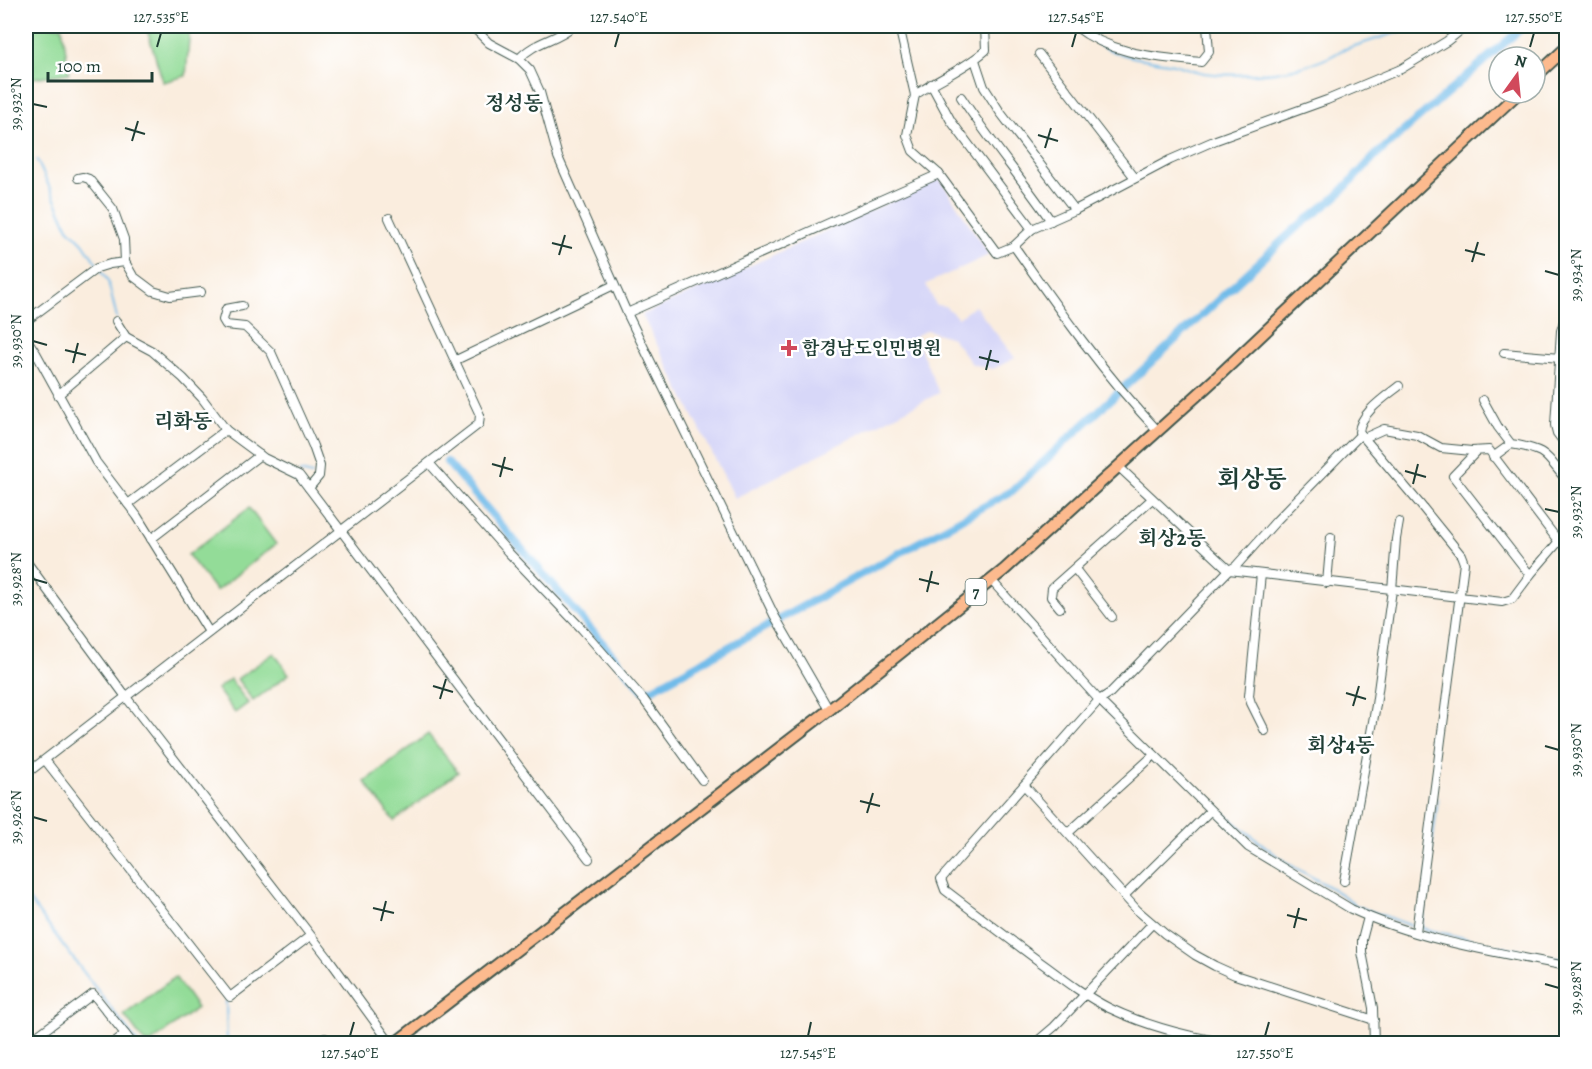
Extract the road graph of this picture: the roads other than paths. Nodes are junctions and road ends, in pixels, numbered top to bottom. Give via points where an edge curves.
1 (472, 26) edge
2 (573, 26) edge
3 (898, 26) edge
4 (985, 26) edge
5 (1075, 26) edge
6 (1207, 26) edge
7 (1466, 26) edge
8 (1566, 48) edge
9 (1039, 54) dead end
10 (519, 59) junction
11 (975, 60) junction
12 (1547, 66) edge
13 (931, 84) junction
14 (915, 95) junction
15 (961, 97) dead end
16 (1505, 105) edge
17 (939, 174) junction
18 (78, 177) dead end
19 (1135, 178) junction
20 (1075, 210) junction
21 (389, 218) dead end
22 (1051, 221) junction
23 (1032, 229) junction
24 (1014, 246) junction
25 (125, 262) junction
26 (614, 285) junction
27 (201, 292) dead end
28 (242, 306) dead end
29 (627, 313) junction
30 (1566, 315) edge
31 (26, 321) edge
32 (116, 321) dead end
33 (126, 337) junction
34 (26, 338) edge
35 (1504, 353) dead end
36 (1560, 358) junction
37 (456, 360) junction
38 (1399, 386) dead end
39 (58, 395) junction
40 (1482, 400) dead end
41 (226, 430) junction
42 (1158, 432) junction
43 (1362, 436) junction
44 (1511, 444) junction
45 (1566, 445) edge
46 (1477, 451) junction
47 (260, 455) junction
48 (1493, 457) junction
49 (429, 462) junction
50 (1119, 467) junction
51 (1566, 480) edge
52 (309, 488) junction
53 (1152, 499) junction
54 (128, 504) junction
55 (1399, 522) dead end
56 (341, 532) junction
57 (1566, 533) edge
58 (1331, 537) dead end
59 (151, 539) junction
60 (1558, 542) junction
61 (26, 561) edge
62 (1075, 569) junction
63 (1229, 570) junction
64 (1261, 574) junction
65 (1530, 574) junction
66 (992, 580) junction
67 (1327, 583) junction
68 (1392, 590) junction
69 (1460, 597) junction
70 (1060, 608) dead end
71 (1112, 617) dead end
72 (209, 632) junction
73 (126, 696) junction
74 (1099, 700) junction
75 (830, 710) junction
76 (1265, 731) dead end
77 (1154, 755) junction
78 (45, 760) junction
79 (26, 774) edge
80 (702, 780) dead end
81 (1024, 785) junction
82 (1210, 811) junction
83 (1068, 834) junction
84 (589, 859) dead end
85 (1344, 880) dead end
86 (1125, 896) junction
87 (1368, 917) junction
88 (1152, 924) junction
89 (1416, 932) junction
90 (310, 936) junction
91 (1566, 966) edge
92 (1085, 994) junction
93 (1374, 1020) junction
94 (125, 1034) junction
95 (1203, 1041) edge
96 (26, 1044) edge
97 (112, 1044) edge
98 (133, 1044) edge
99 (392, 1044) edge
100 (1034, 1044) edge
101 (1236, 1044) edge
102 (1374, 1044) edge

1 - 10 street via 489,43
2 - 10 street via 527,50
3 - 14 street
4 - 11 street via 986,50
5 - 6 street via 1118,49 1201,62 1209,52
7 - 19 street via 1401,69 1216,140
8 - 12 highway
9 - 19 street
10 - 26 street via 534,78 558,157
11 - 13 street
11 - 20 street via 984,87 1000,112
13 - 14 street
13 - 23 street via 951,121
14 - 17 street via 907,135 913,151
15 - 22 street
16 - 42 highway, 7
17 - 24 street via 998,253
17 - 29 street
18 - 25 street via 89,179 113,210 124,239
19 - 20 street
20 - 22 street
21 - 37 street
22 - 23 street
23 - 24 street
24 - 42 street via 1115,383
25 - 27 street via 132,276 153,291 170,296
25 - 31 street via 97,268
26 - 29 street
26 - 37 street
28 - 52 street via 226,309 223,320 226,326 245,327 271,352 320,466 319,476
29 - 75 street via 774,615
30 - 36 street
32 - 33 street
33 - 39 street
33 - 41 street via 166,362 202,398
34 - 39 street
35 - 36 street
36 - 45 street via 1555,425
37 - 49 street via 481,420 476,428
38 - 43 street via 1372,408 1359,428
39 - 54 street via 96,462
40 - 44 street
41 - 47 street
41 - 54 street
42 - 50 highway, 7
43 - 46 street via 1384,429 1417,435 1441,448
43 - 63 street
43 - 69 street via 1461,555 1464,563
44 - 48 street
44 - 51 street via 1544,453
46 - 48 street via 1489,450
46 - 65 street via 1453,476
47 - 52 street via 299,475
47 - 59 street
48 - 60 street
49 - 56 street
49 - 80 street via 636,691
50 - 53 street
50 - 66 highway, 7
52 - 56 street
53 - 62 street
53 - 63 street
54 - 59 street
55 - 68 street
56 - 72 street
56 - 84 street
57 - 60 street
58 - 67 street
59 - 72 street
60 - 65 street
61 - 73 street
62 - 70 street via 1052,588 1051,597
62 - 71 street
63 - 64 street
63 - 74 street
64 - 67 street
64 - 76 street via 1249,696
65 - 69 street via 1512,600
66 - 74 street
66 - 75 highway, 7
67 - 68 street
68 - 69 street
68 - 85 street
69 - 89 street
72 - 73 street
73 - 78 street
73 - 90 street
74 - 77 street
74 - 81 street
75 - 99 highway, 7
77 - 82 street
77 - 83 street
78 - 79 street
78 - 90 street via 230,997
81 - 83 street
81 - 92 street via 941,883 945,890
82 - 86 street
82 - 87 street via 1248,847
83 - 86 street
86 - 88 street
87 - 89 street
87 - 93 street via 1362,952
88 - 92 street
88 - 93 street via 1195,955 1226,971
89 - 91 street
90 - 99 street
92 - 95 street via 1129,1017
92 - 100 street
93 - 102 street
94 - 96 street via 93,994
94 - 97 street
94 - 98 street
95 - 101 street

